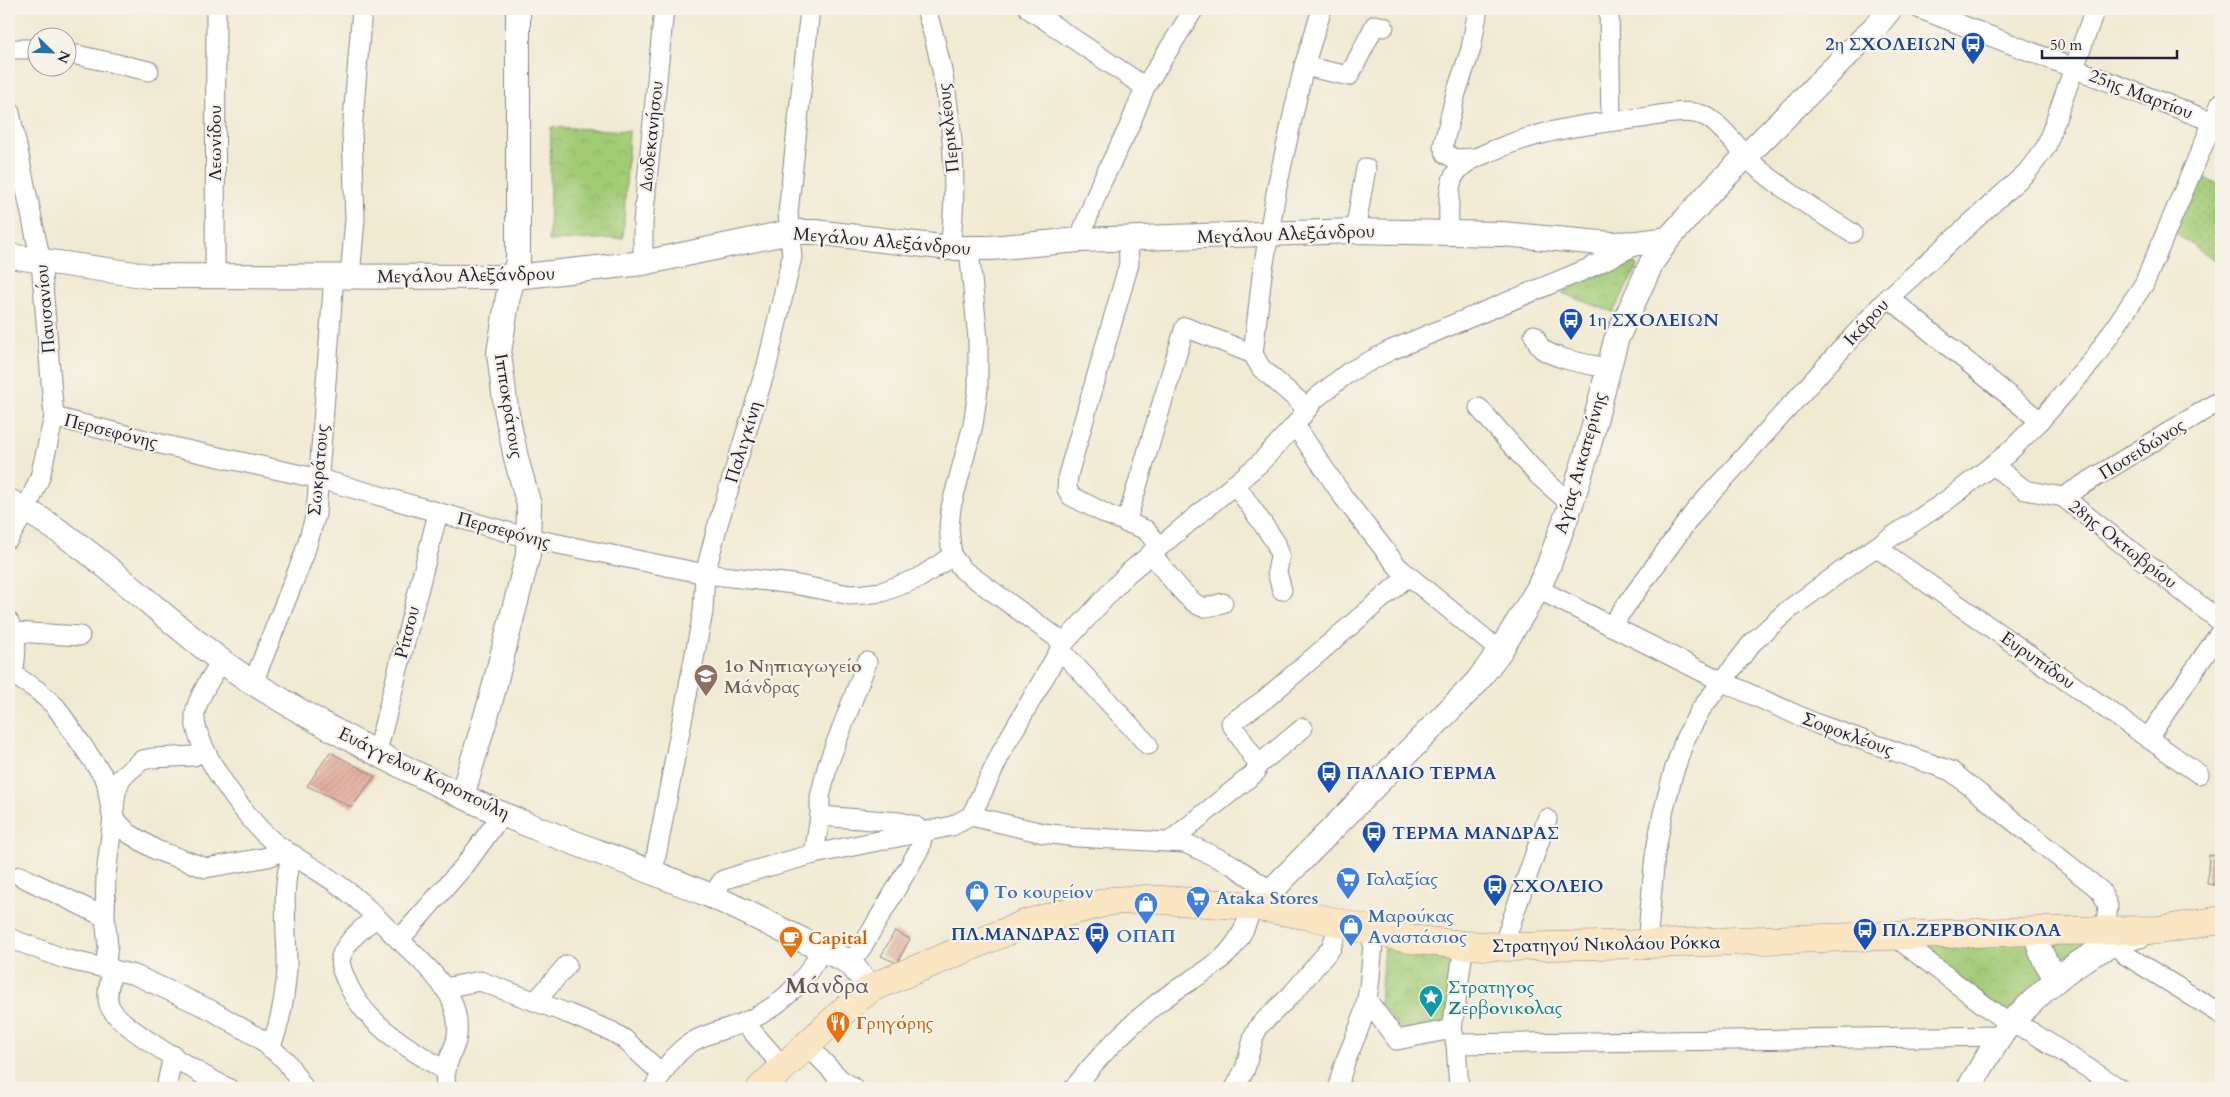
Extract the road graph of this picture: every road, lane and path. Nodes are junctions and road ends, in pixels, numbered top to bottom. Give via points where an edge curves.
1 (216, 9) edge
2 (362, 9) edge
3 (518, 9) edge
4 (664, 9) edge
5 (810, 9) edge
6 (926, 9) edge
7 (1194, 9) edge
8 (1322, 9) edge
9 (1478, 9) edge
10 (1609, 9) edge
11 (1890, 9) edge
12 (1920, 9) edge
13 (2095, 9) edge
14 (1034, 10) edge
15 (1384, 27) dead end
16 (9, 49) edge
17 (28, 49) edge
18 (78, 55) edge
19 (1304, 66) junction
20 (2075, 68) junction
21 (149, 71) dead end
22 (1145, 88) junction
23 (2221, 103) edge
24 (9, 108) edge
25 (1611, 121) junction
26 (2217, 124) edge
27 (1746, 154) junction
28 (1474, 158) junction
29 (1366, 168) dead end
30 (1355, 231) junction
31 (790, 232) junction
32 (1449, 232) junction
33 (1268, 233) junction
34 (1852, 233) dead end
35 (1128, 239) junction
36 (1668, 239) junction
37 (1080, 240) junction
38 (1639, 244) junction
39 (959, 249) junction
40 (9, 256) edge
41 (41, 262) junction
42 (642, 263) junction
43 (215, 277) junction
44 (342, 277) junction
45 (515, 277) junction
46 (1888, 298) junction
47 (1534, 335) dead end
48 (1253, 354) junction
49 (1607, 368) junction
50 (2221, 400) edge
51 (1307, 408) junction
52 (1479, 408) dead end
53 (54, 417) junction
54 (2040, 421) junction
55 (1295, 425) junction
56 (1993, 465) junction
57 (320, 479) junction
58 (1235, 484) junction
59 (2064, 497) junction
60 (1571, 504) junction
61 (17, 505) edge
62 (438, 513) junction
63 (1126, 523) junction
64 (9, 538) edge
65 (529, 538) junction
66 (1876, 547) junction
67 (1155, 549) junction
68 (952, 556) junction
69 (704, 574) junction
70 (1408, 576) junction
71 (1538, 589) junction
72 (1282, 590) dead end
73 (1223, 603) dead end
74 (2221, 622) edge
75 (1610, 626) junction
76 (12, 627) edge
77 (2221, 631) edge
78 (80, 636) dead end
79 (1062, 646) junction
80 (1500, 651) junction
81 (222, 660) junction
82 (867, 662) dead end
83 (11, 673) edge
84 (1721, 681) junction
85 (254, 683) junction
86 (1303, 728) dead end
87 (2148, 738) junction
88 (1148, 745) dead end
89 (204, 750) junction
90 (377, 752) junction
91 (1257, 763) junction
92 (2200, 774) dead end
93 (462, 796) junction
94 (503, 813) junction
95 (112, 816) junction
96 (820, 816) junction
97 (971, 816) junction
98 (1546, 819) dead end
99 (923, 833) junction
100 (1169, 842) junction
101 (290, 853) junction
102 (814, 854) junction
103 (653, 872) junction
104 (20, 876) dead end
105 (712, 896) junction
106 (1262, 898) junction
107 (106, 917) junction
108 (376, 918) junction
109 (2221, 920) edge
110 (1340, 923) junction
111 (2036, 930) junction
112 (1374, 931) junction
113 (2112, 935) junction
114 (1894, 936) junction
115 (9, 938) edge
116 (400, 940) junction
117 (1647, 944) junction
118 (1464, 945) junction
119 (1503, 946) junction
120 (822, 949) junction
121 (850, 963) junction
122 (566, 965) dead end
123 (109, 968) junction
124 (2058, 979) junction
125 (444, 988) junction
126 (871, 988) junction
127 (1367, 1000) junction
128 (536, 1001) junction
129 (2221, 1014) edge
130 (744, 1022) junction
131 (2004, 1030) junction
132 (1454, 1036) junction
133 (807, 1045) junction
134 (270, 1048) junction
135 (173, 1055) junction
136 (783, 1067) junction
137 (447, 1080) edge
138 (658, 1081) edge
139 (1079, 1086) edge
140 (166, 1088) edge
141 (228, 1088) edge
142 (304, 1088) edge
143 (761, 1088) edge
144 (854, 1088) edge
145 (1235, 1088) edge
146 (1339, 1088) edge
147 (1459, 1088) edge
148 (1969, 1088) edge
149 (2119, 1088) edge

1 - 43 street, Λεωνίδου
2 - 44 street, Σωκράτους via 352,132 355,219
3 - 45 street, Ιπποκράτους via 518,261
4 - 42 street, Δωδεκανήσου via 642,222
5 - 31 street, Παλιγκίνη via 788,213
6 - 39 street, Περικλέους via 948,97
7 - 22 street
8 - 19 street
9 - 28 street via 1471,49 1443,146 1446,154 1455,159
10 - 25 street
11 - 27 street, Αγίας Αικατερίνης
12 - 20 street, 25ης Μαρτίου
13 - 20 street, Ικάρου
14 - 22 street
15 - 19 street via 1375,25 1349,76
16 - 17 street
18 - 21 street
19 - 33 street
20 - 26 street, 25ης Μαρτίου
20 - 46 street, Ικάρου via 2046,147 2028,172
22 - 37 street via 1101,183
23 - 26 street
24 - 41 street, Παυσανίου
25 - 27 street via 1692,113 1706,117
25 - 28 street via 1547,131
26 - 54 street via 2144,284 2093,360
27 - 34 street via 1757,167 1801,201
27 - 36 street, Αγίας Αικατερίνης
28 - 32 street via 1453,176
29 - 30 street
30 - 32 street, Μεγάλου Αλεξάνδρου
30 - 33 street, Μεγάλου Αλεξάνδρου
31 - 39 street, Μεγάλου Αλεξάνδρου via 815,232
31 - 42 street, Μεγάλου Αλεξάνδρου
31 - 69 street, Παλιγκίνη via 792,257 767,365
32 - 38 street, Μεγάλου Αλεξάνδρου
33 - 35 street, Μεγάλου Αλεξάνδρου
33 - 48 street
35 - 37 street, Μεγάλου Αλεξάνδρου
35 - 63 street via 1129,264 1068,475 1067,489 1070,496
36 - 38 street, Μεγάλου Αλεξάνδρου
36 - 49 street, Αγίας Αικατερίνης via 1652,262 1631,304
37 - 39 street, Μεγάλου Αλεξάνδρου
38 - 51 street via 1587,269 1389,351 1349,372
39 - 68 street, Περικλέους via 978,339 978,389 973,425 951,507
40 - 41 street, Μεγάλου Αλεξάνδρου
41 - 43 street, Μεγάλου Αλεξάνδρου via 149,276
41 - 53 street, Παυσανίου
42 - 45 street, Μεγάλου Αλεξάνδρου
43 - 44 street, Μεγάλου Αλεξάνδρου
44 - 45 street, Μεγάλου Αλεξάνδρου
44 - 57 street, Σωκράτους via 322,424
45 - 65 street, Ιπποκράτους via 508,296 499,353 506,409 529,505
46 - 54 street
46 - 75 street, Ικάρου via 1695,511
47 - 49 street via 1542,348 1554,354
48 - 51 street via 1261,368
48 - 63 street via 1185,327
49 - 60 street, Αγίας Αικατερίνης
50 - 59 street, Ποσειδώνος
51 - 55 street
52 - 60 street via 1538,475
53 - 57 street, Περσεφόνης
53 - 61 street, Παυσανίου via 40,477
54 - 56 street
55 - 58 street via 1259,464
55 - 70 street via 1344,498
56 - 59 street, 28ης Οκτωβρίου via 2025,490
56 - 66 street via 1946,501
57 - 62 street, Περσεφόνης
57 - 85 street, Σωκράτους via 316,514 304,555
58 - 67 street
58 - 72 street via 1276,543 1280,556 1277,572
59 - 74 street, 28ης Οκτωβρίου
60 - 71 street, Αγίας Αικατερίνης
61 - 64 street, Παυσανίου
61 - 81 street, Ευάγγελου Κοροπούλη via 111,569
62 - 65 street, Περσεφόνης
62 - 90 street, Ρίτσου
63 - 67 street via 1146,530
65 - 69 street, Περσεφόνης
65 - 93 street, Ιπποκράτους via 528,556
66 - 84 street via 1787,611 1752,643
66 - 87 street, Ευρυπίδου
67 - 73 street via 1188,597 1198,605 1205,608
67 - 79 street via 1127,574
68 - 69 street, Περσεφόνης via 920,578 898,587 850,595 793,584
68 - 79 street via 963,570
69 - 103 street, Παλιγκίνη via 703,612
70 - 80 street
70 - 91 street via 1264,700 1231,723
71 - 75 street, Σοφοκλέους
71 - 80 street, Αγίας Αικατερίνης
75 - 84 street, Σοφοκλέους
76 - 78 street
76 - 83 street via 16,655
77 - 87 street
79 - 88 street
79 - 97 street via 1003,749
80 - 106 street, Αγίας Αικατερίνης via 1476,682
81 - 85 street, Ευάγγελου Κοροπούλη
81 - 89 street via 208,682 196,713 196,729
82 - 96 street via 828,764 820,797
83 - 95 street via 56,707 73,730 106,780
84 - 113 street, Σοφοκλέους via 1817,724 1951,771 2101,891 2108,906
84 - 117 street via 1685,740 1673,774 1656,855
85 - 90 street, Ευάγγελου Κοροπούλη
86 - 91 street
87 - 92 street, Ευρυπίδου
89 - 95 street via 194,756 142,760 121,778
89 - 101 street via 261,831
90 - 93 street, Ευάγγελου Κοροπούλη
91 - 100 street via 1256,772 1248,780
93 - 94 street, Ευάγγελου Κοροπούλη
94 - 103 street, Ευάγγελου Κοροπούλη
94 - 116 street via 466,864
95 - 101 street via 128,833 156,850 206,868
95 - 107 street
96 - 99 street via 900,822 915,826
96 - 102 street
97 - 99 street via 952,826
97 - 100 street via 1077,838
98 - 119 street
99 - 102 street
99 - 121 street via 920,848
100 - 106 street via 1200,848 1231,864
101 - 108 street via 329,877
101 - 134 street via 285,999
102 - 105 street via 723,880
103 - 105 street, Ευάγγελου Κοροπούλη
104 - 107 street
105 - 120 street, Ευάγγελου Κοροπούλη
106 - 110 main road, Στρατηγού Νικολάου Ρόκκα
106 - 126 main road, Στρατηγού Νικολάου Ρόκκα via 1111,902 1027,923
106 - 139 street via 1233,948 1200,976 1132,1024
107 - 123 street
108 - 116 street
108 - 137 street via 364,926 342,953 340,964 350,991 366,1014
109 - 113 main road, Στρατηγού Νικολάου Ρόκκα
110 - 112 main road, Στρατηγού Νικολάου Ρόκκα
110 - 145 street via 1331,948 1292,994 1259,1026
111 - 113 main road, Στρατηγού Νικολάου Ρόκκα
111 - 114 main road, Στρατηγού Νικολάου Ρόκκα
111 - 124 street via 2042,957
112 - 118 main road, Στρατηγού Νικολάου Ρόκκα via 1409,939
112 - 127 street
113 - 124 street
113 - 129 street via 2124,954
114 - 117 main road, Στρατηγού Νικολάου Ρόκκα
114 - 131 street
115 - 123 street via 65,959
116 - 125 street
117 - 119 main road, Στρατηγού Νικολάου Ρόκκα
118 - 119 main road, Στρατηγού Νικολάου Ρόκκα
118 - 132 street
120 - 121 street, Ευάγγελου Κοροπούλη
120 - 130 street via 798,985 763,1013
121 - 126 street, Ευάγγελου Κοροπούλη
122 - 128 street
123 - 134 street via 159,985 211,1010
123 - 135 street via 109,1005 115,1015
124 - 131 street
125 - 128 street via 480,981
125 - 137 street via 454,1007 457,1022
126 - 133 main road, Στρατηγού Νικολάου Ρόκκα
127 - 132 street via 1397,1040
127 - 146 street via 1357,1034 1343,1063
128 - 138 street via 624,1039
130 - 136 street
130 - 138 street via 687,1045
131 - 132 street
131 - 148 street
131 - 149 street via 2030,1031
132 - 147 street
133 - 136 main road, Στρατηγού Νικολάου Ρόκκα
133 - 144 street via 840,1079
134 - 142 street via 286,1061
135 - 140 street
135 - 141 street via 190,1069
136 - 143 main road, Στρατηγού Νικολάου Ρόκκα

